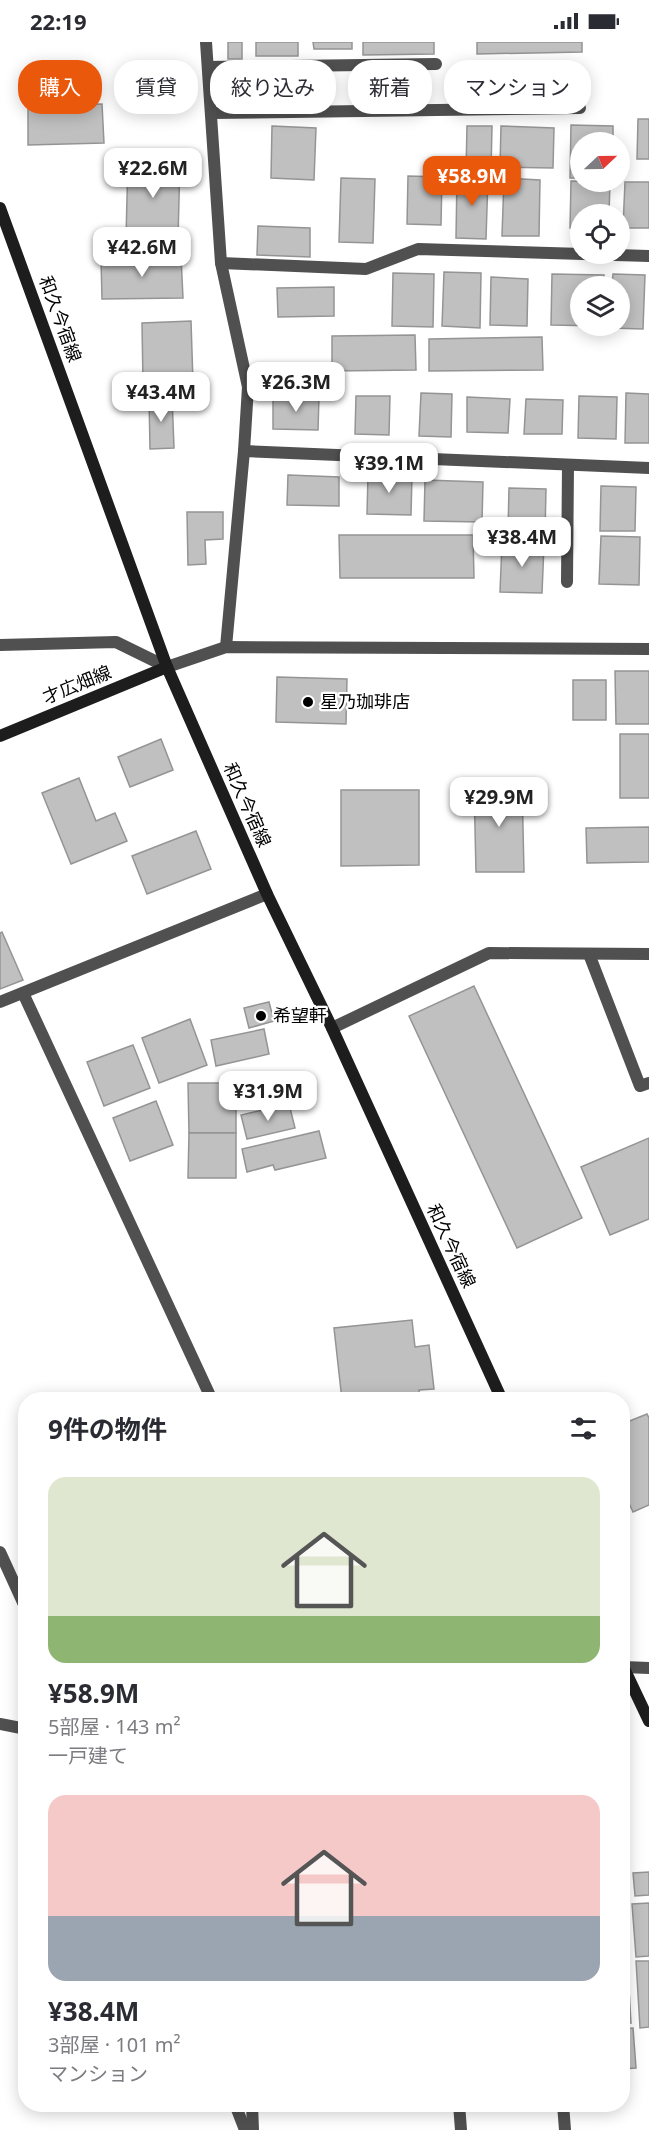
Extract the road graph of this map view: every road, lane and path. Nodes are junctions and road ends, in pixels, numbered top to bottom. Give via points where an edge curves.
1 (206, 42) edge
2 (436, 64) dead end
3 (208, 67) junction
4 (210, 98) edge
5 (444, 110) edge
6 (336, 111) edge
7 (211, 114) edge
8 (0, 208) edge
9 (649, 256) edge
10 (221, 263) junction
11 (244, 452) junction
12 (568, 465) junction
13 (649, 468) edge
14 (567, 582) dead end
15 (0, 645) edge
16 (226, 647) junction
17 (649, 649) edge
18 (167, 667) junction
19 (0, 735) edge
20 (267, 894) junction
21 (590, 954) junction
22 (649, 954) edge
23 (23, 993) junction
24 (0, 1002) edge
25 (332, 1028) junction
26 (649, 1083) edge
27 (208, 1392) edge
28 (498, 1392) edge
29 (0, 1552) edge
30 (18, 1591) edge
31 (630, 1666) edge
32 (649, 1668) edge
33 (630, 1680) edge
34 (649, 1721) edge
35 (0, 1724) edge
36 (18, 1728) edge
37 (238, 2112) edge
38 (252, 2112) edge
39 (460, 2112) edge
40 (564, 2112) edge
41 (245, 2130) edge
42 (253, 2130) edge
43 (461, 2130) edge
44 (565, 2130) edge

1 - 3 street
2 - 3 street
3 - 4 street
5 - 6 street
7 - 10 street
8 - 18 main road, 和久今宿線
9 - 10 street via 418,249 366,269
10 - 11 street via 248,387
11 - 12 street
11 - 16 street
12 - 13 street
12 - 14 street
15 - 18 street via 116,642
16 - 17 street
16 - 18 street
18 - 19 main road, 才広畑線
18 - 20 main road, 和久今宿線
20 - 23 street
20 - 25 main road, 和久今宿線
21 - 22 street
21 - 25 street via 489,953
21 - 26 street via 640,1086
23 - 24 street
23 - 27 street
25 - 28 main road, 和久今宿線
29 - 30 street
31 - 32 street
33 - 34 main road
35 - 36 street
37 - 41 street
38 - 42 street
39 - 43 street
40 - 44 street

